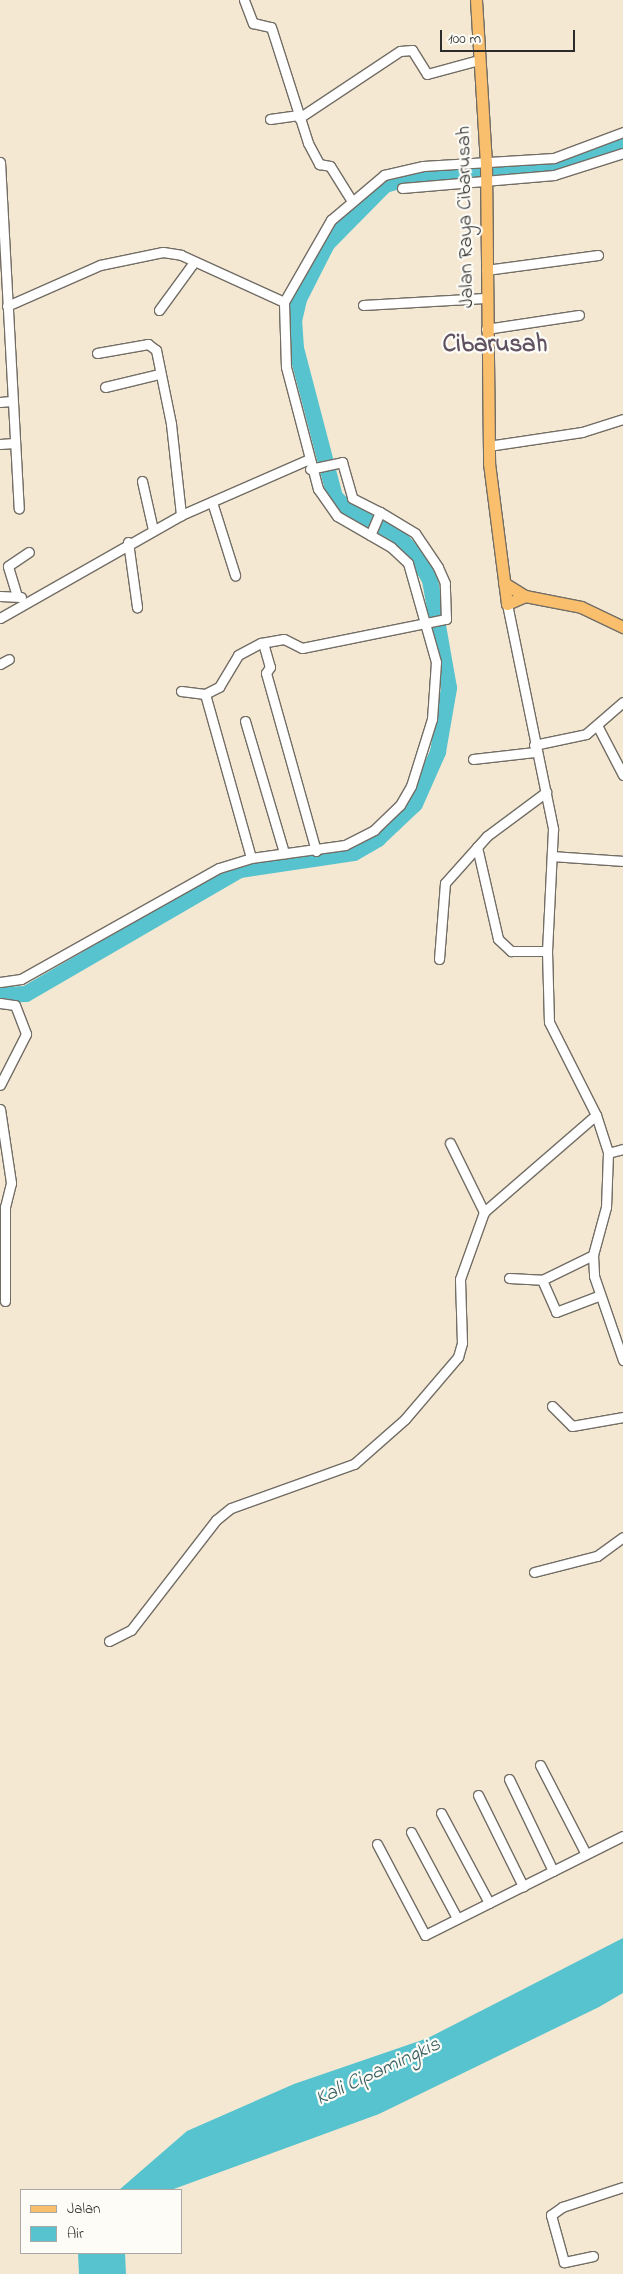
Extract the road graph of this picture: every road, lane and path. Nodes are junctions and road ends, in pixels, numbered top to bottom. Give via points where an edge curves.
1 (244, 0) edge
2 (476, 0) edge
3 (479, 60) junction
4 (298, 116) junction
5 (270, 118) dead end
6 (623, 132) edge
7 (623, 153) edge
8 (554, 160) junction
9 (0, 162) edge
10 (486, 163) junction
11 (556, 173) junction
12 (487, 180) junction
13 (1, 184) edge
14 (402, 188) dead end
15 (351, 199) junction
16 (598, 256) dead end
17 (194, 262) junction
18 (486, 270) junction
19 (3, 280) edge
20 (485, 298) junction
21 (284, 302) junction
22 (363, 305) dead end
23 (7, 306) junction
24 (159, 310) dead end
25 (579, 315) dead end
26 (486, 329) junction
27 (97, 353) dead end
28 (159, 374) junction
29 (104, 387) dead end
30 (0, 402) edge
31 (11, 402) junction
32 (623, 419) edge
33 (14, 443) junction
34 (0, 444) edge
35 (488, 446) junction
36 (309, 465) junction
37 (142, 480) dead end
38 (212, 502) junction
39 (19, 508) dead end
40 (380, 513) junction
41 (181, 515) junction
42 (152, 530) junction
43 (372, 532) junction
44 (128, 542) junction
45 (30, 552) dead end
46 (235, 575) dead end
47 (504, 584) junction
48 (0, 596) edge
49 (17, 596) junction
50 (525, 596) junction
51 (31, 599) junction
52 (507, 604) junction
53 (137, 608) dead end
54 (0, 618) edge
55 (434, 622) junction
56 (623, 627) edge
57 (263, 643) junction
58 (9, 658) dead end
59 (0, 664) edge
60 (181, 691) dead end
61 (205, 694) junction
62 (623, 702) edge
63 (245, 721) dead end
64 (598, 727) junction
65 (534, 749) junction
66 (474, 759) dead end
67 (623, 775) edge
68 (546, 792) junction
69 (477, 847) junction
70 (316, 851) junction
71 (284, 853) junction
72 (552, 856) junction
73 (251, 858) junction
74 (623, 861) edge
75 (547, 951) junction
76 (439, 959) dead end
77 (0, 982) edge
78 (0, 1003) edge
79 (0, 1085) edge
80 (0, 1109) edge
81 (596, 1115) junction
82 (1, 1128) edge
83 (450, 1143) dead end
84 (623, 1149) edge
85 (608, 1153) junction
86 (484, 1212) junction
87 (593, 1255) junction
88 (509, 1278) dead end
89 (542, 1280) junction
90 (598, 1296) junction
91 (5, 1301) dead end
92 (621, 1354) edge
93 (552, 1406) dead end
94 (623, 1417) edge
95 (623, 1537) edge
96 (534, 1572) dead end
97 (109, 1641) dead end
98 (540, 1765) dead end
99 (509, 1779) dead end
100 (478, 1795) dead end
101 (441, 1813) dead end
102 (411, 1832) dead end
103 (623, 1836) edge
104 (377, 1844) dead end
105 (586, 1854) junction
106 (553, 1872) junction
107 (523, 1886) junction
108 (489, 1903) junction
109 (457, 1918) junction
110 (623, 2187) edge
111 (593, 2256) dead end

1 - 4 street via 253,23 271,27
2 - 3 main road, Jalan Raya Cibarusah
3 - 4 street via 427,74 412,50 400,51
3 - 10 main road, Jalan Raya Cibarusah
4 - 5 street
4 - 15 street via 319,164 330,166
6 - 8 street
7 - 11 street
8 - 10 street
8 - 11 street
9 - 13 street
10 - 12 main road, Jalan Raya Cibarusah
10 - 15 street via 390,172
11 - 12 street
12 - 14 street
12 - 18 main road, Jalan Raya Cibarusah
13 - 19 street
15 - 21 street via 317,240
16 - 18 street
17 - 21 street
17 - 23 street via 163,252 122,259 80,272
17 - 24 street
18 - 20 main road, Jalan Raya Cibarusah
19 - 23 street
20 - 22 street
20 - 26 main road, Jalan Raya Cibarusah
21 - 36 street via 286,367
23 - 31 street
25 - 26 street
26 - 35 main road, Jalan Raya Cibarusah
27 - 28 street via 151,344
28 - 29 street
28 - 41 street via 171,424
30 - 31 street
31 - 33 street
32 - 35 street via 582,432
33 - 34 street
33 - 39 street
35 - 47 main road, Jalan Raya Cibarusah
36 - 38 street
36 - 40 street via 342,462 352,498
36 - 43 street via 331,509
37 - 42 street
38 - 41 street
38 - 46 street
40 - 43 street
40 - 55 street via 416,533 438,567 446,590 448,615
41 - 42 street
42 - 44 street
43 - 55 street via 408,563
44 - 51 street
44 - 53 street
45 - 49 street via 8,566
47 - 50 main road
47 - 52 main road, Jalan Raya Cibarusah
48 - 49 street
49 - 51 street
50 - 52 main road
50 - 56 main road via 581,607
51 - 54 street
52 - 65 street
55 - 57 street via 302,648 291,640
55 - 70 street via 436,699 411,786 374,830 345,845
57 - 61 street via 238,655 219,687
57 - 70 street via 270,667 266,673
58 - 59 street
60 - 61 street
61 - 73 street
62 - 64 street
63 - 71 street
64 - 65 street via 578,737
64 - 67 street
65 - 66 street
65 - 68 street
68 - 69 street
68 - 72 street
69 - 75 street via 498,939 510,951
69 - 76 street via 442,892
70 - 71 street
71 - 73 street
72 - 74 street
72 - 75 street
73 - 77 street via 199,878 22,979
75 - 81 street via 549,1022
78 - 79 street via 15,1005 26,1034
80 - 82 street
81 - 85 street
81 - 86 street
82 - 91 street via 11,1183 5,1207
83 - 86 street
84 - 85 street
85 - 87 street via 606,1207
86 - 97 street via 460,1279 462,1343 451,1367 368,1455 318,1478 256,1496 223,1514 131,1630
87 - 89 street
87 - 90 street
88 - 89 street
89 - 90 street via 556,1312
90 - 92 street
93 - 94 street via 572,1426
95 - 96 street via 597,1556
98 - 105 street
99 - 106 street
100 - 107 street
101 - 108 street
102 - 109 street
103 - 105 street
104 - 109 street via 425,1935
105 - 106 street
106 - 107 street
107 - 108 street
108 - 109 street
110 - 111 street via 562,2207 551,2215 564,2262

